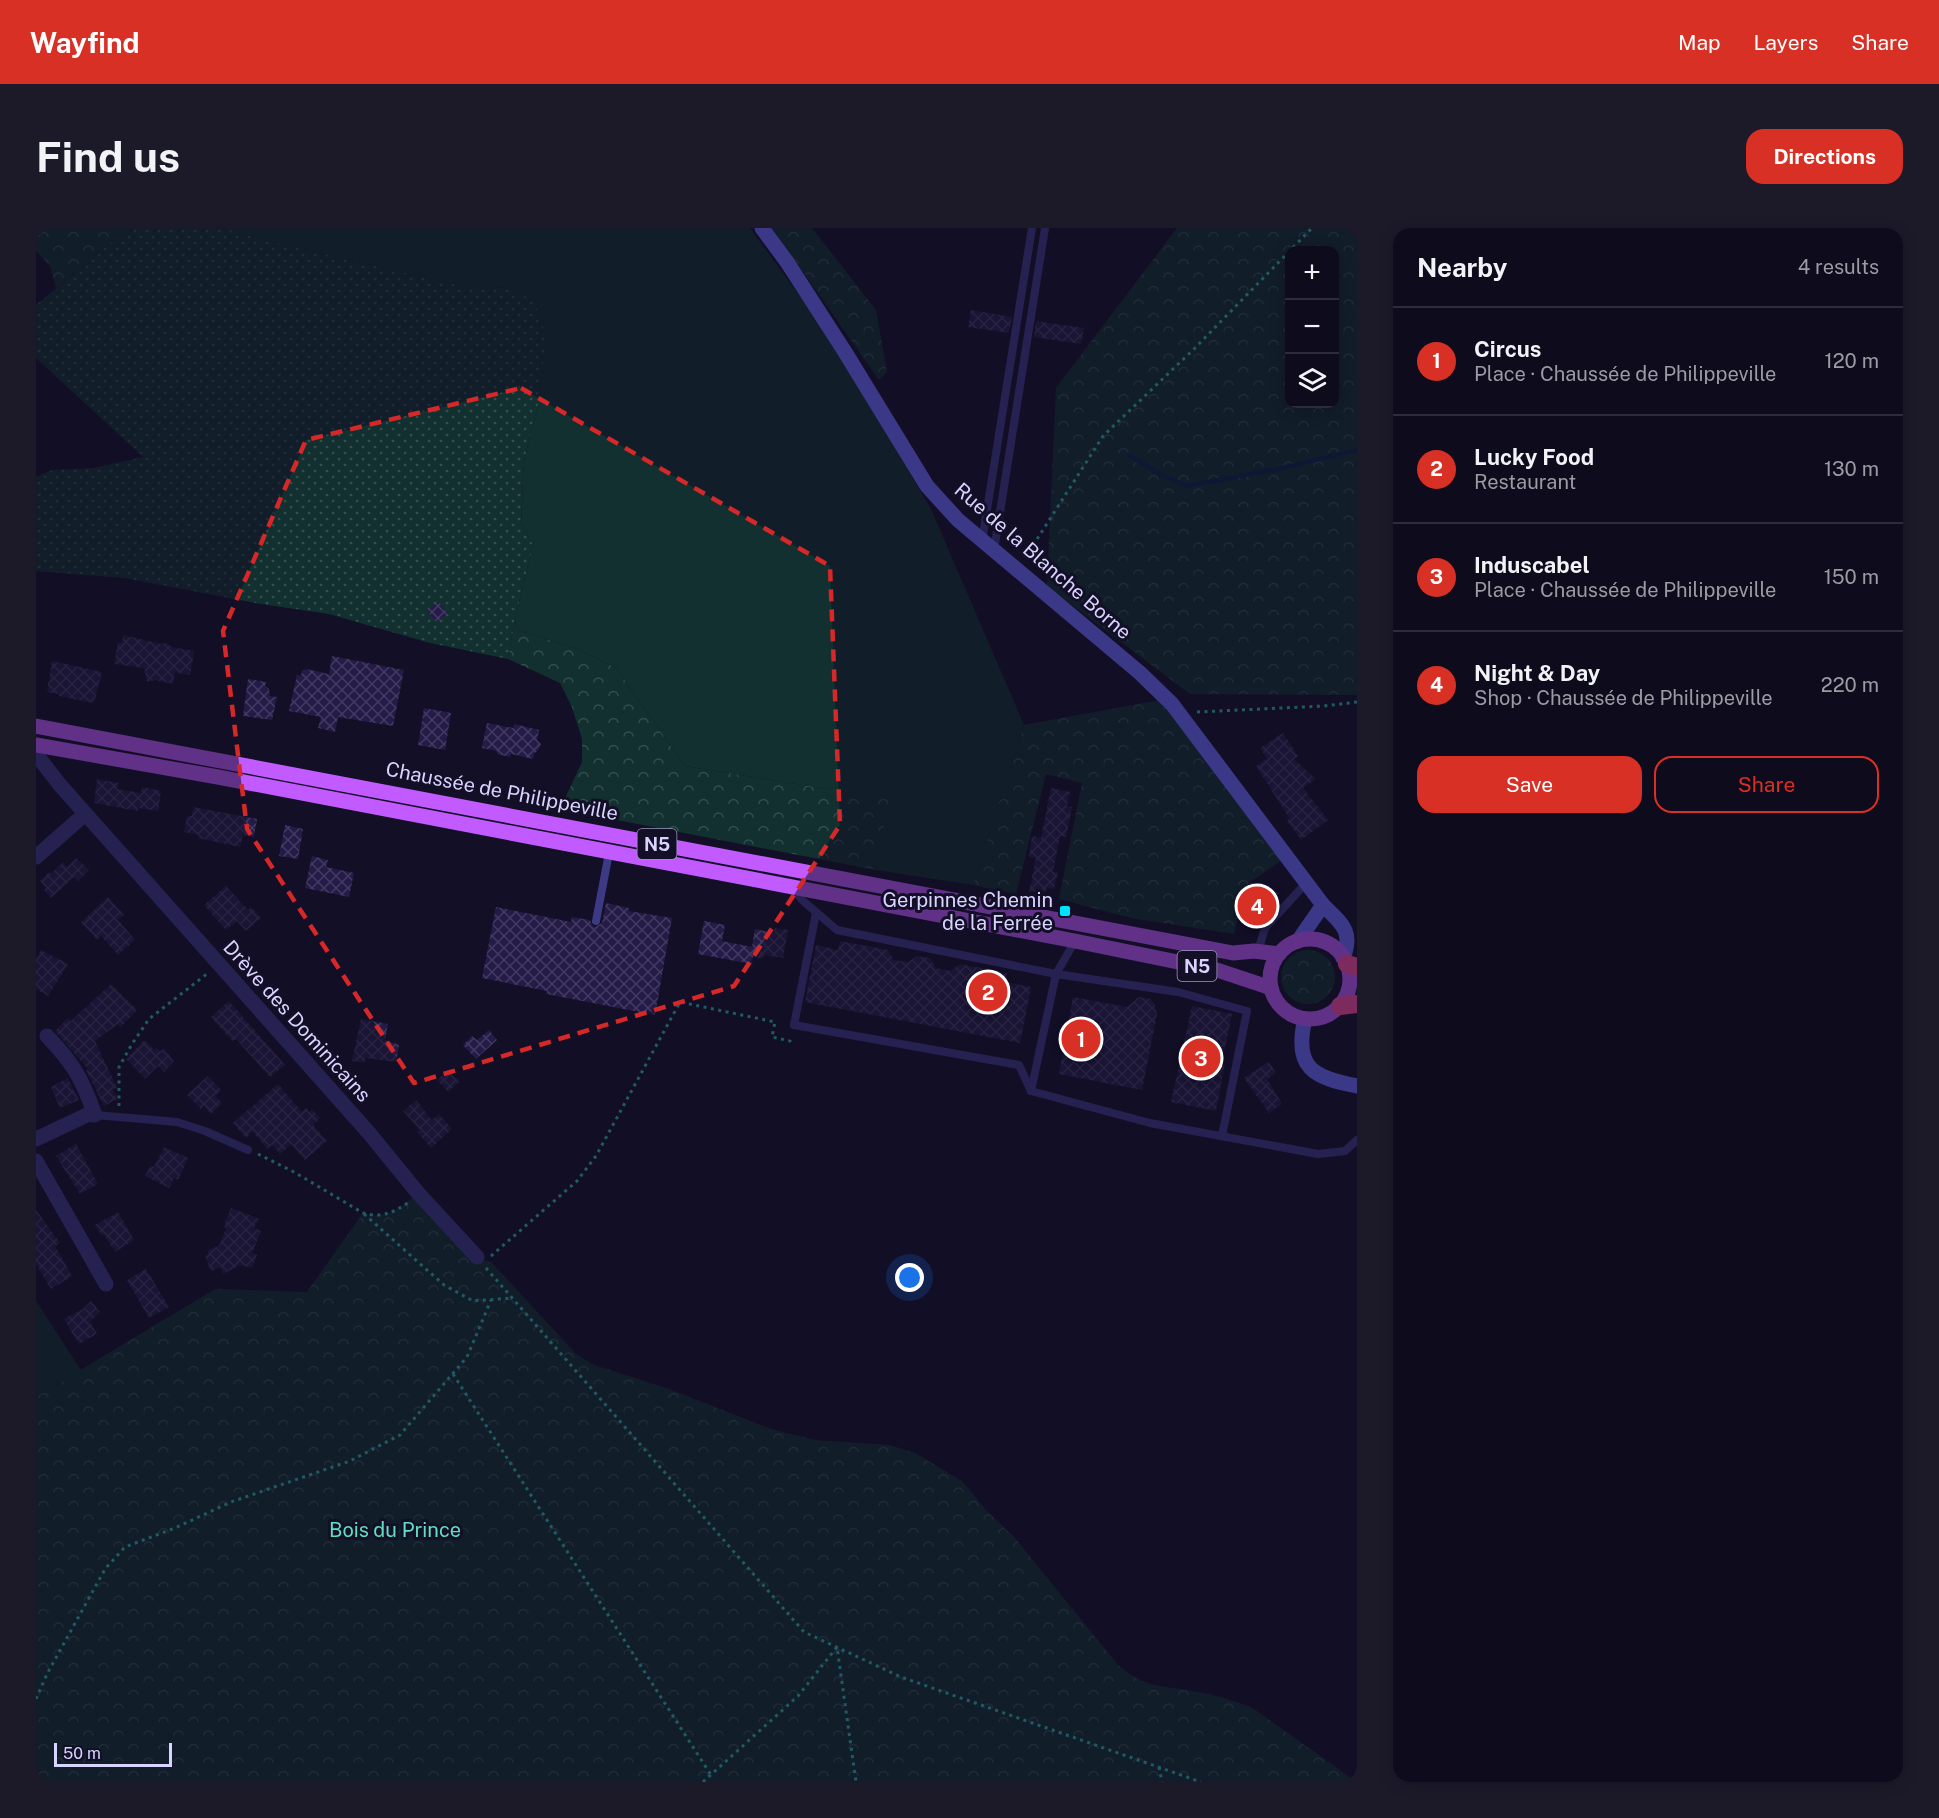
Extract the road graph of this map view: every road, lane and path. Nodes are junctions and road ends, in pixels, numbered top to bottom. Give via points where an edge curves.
1 (762, 228) edge
2 (1032, 228) edge
3 (1046, 228) edge
4 (1311, 228) edge
5 (988, 546) junction
6 (1016, 570) junction
7 (1357, 702) edge
8 (1180, 713) junction
9 (36, 726) edge
10 (36, 745) edge
11 (36, 750) edge
12 (85, 813) junction
13 (609, 853) junction
14 (36, 857) edge
15 (1307, 882) junction
16 (793, 888) junction
17 (1323, 905) junction
18 (816, 913) junction
19 (596, 921) dead end
20 (1075, 941) junction
21 (1298, 941) junction
22 (1258, 951) junction
23 (1279, 954) junction
24 (1349, 963) edge
25 (219, 965) junction
26 (1056, 974) junction
27 (1271, 988) junction
28 (1348, 1005) edge
29 (1305, 1019) junction
30 (794, 1025) junction
31 (47, 1036) dead end
32 (1357, 1086) edge
33 (1031, 1091) junction
34 (96, 1115) junction
35 (116, 1116) junction
36 (1222, 1136) junction
37 (36, 1139) edge
38 (1357, 1140) edge
39 (248, 1150) joint
40 (36, 1161) edge
41 (423, 1196) junction
42 (363, 1213) junction
43 (480, 1260) junction
44 (106, 1284) dead end
45 (513, 1298) junction
46 (491, 1300) junction
47 (453, 1374) junction
48 (837, 1647) junction
49 (36, 1699) edge
50 (1159, 1767) junction
51 (711, 1775) junction
52 (704, 1782) edge
53 (856, 1782) edge
54 (1162, 1782) edge
55 (1201, 1782) edge

1 - 5 street, Rue de la Blanche Borne via 787,261 927,486
2 - 5 lane
3 - 5 lane
4 - 6 path via 1103,436
5 - 6 street, Rue de la Blanche Borne
6 - 8 street, Rue de la Blanche Borne via 1140,673
7 - 8 path
8 - 15 street, Rue de la Blanche Borne
9 - 22 main road, Chaussée de Philippeville / N5 via 1227,952
10 - 13 main road, Chaussée de Philippeville / N5
11 - 12 street, Drève des Dominicains
12 - 14 street
12 - 25 street, Drève des Dominicains
13 - 16 main road, Chaussée de Philippeville / N5
13 - 19 lane
15 - 17 street, Rue de la Blanche Borne
15 - 22 lane via 1265,928
16 - 18 lane
16 - 20 main road, Chaussée de Philippeville / N5
17 - 21 street
17 - 24 street, Rue de la Blanche Borne via 1343,926 1349,944
18 - 26 lane via 837,930
18 - 30 lane
20 - 26 lane
20 - 27 main road, Chaussée de Philippeville / N5 via 1217,970
21 - 23 main road
21 - 24 main road via 1322,941
22 - 23 main road, Chaussée de Philippeville / N5
23 - 27 main road via 1270,976
24 - 28 main road
25 - 35 path via 142,1028 119,1067 121,1095
25 - 41 street, Drève des Dominicains
26 - 33 lane
26 - 36 lane via 1178,992 1247,1011
27 - 29 main road via 1283,1009
28 - 29 main road via 1318,1019
29 - 32 street via 1300,1045 1304,1059 1317,1074
30 - 33 lane via 1019,1065
30 - 43 path via 790,1041 772,1037 775,1022 680,1002 596,1156 577,1181
31 - 34 street via 82,1081
33 - 36 lane via 1150,1123
34 - 35 lane
34 - 37 street via 89,1114
35 - 39 lane via 177,1122
36 - 38 lane via 1318,1154 1345,1151
39 - 42 path
40 - 44 street
41 - 42 path via 414,1197 384,1215
41 - 43 street, Drève des Dominicains
42 - 46 path via 444,1285 473,1301
43 - 45 path
45 - 46 path
45 - 48 path via 804,1632
46 - 47 path via 467,1356
47 - 49 path via 400,1435 350,1461 231,1502 125,1547 105,1569
47 - 51 path
48 - 50 path via 901,1677
48 - 51 path via 798,1696
48 - 53 path
50 - 54 path
50 - 55 path
51 - 52 path

